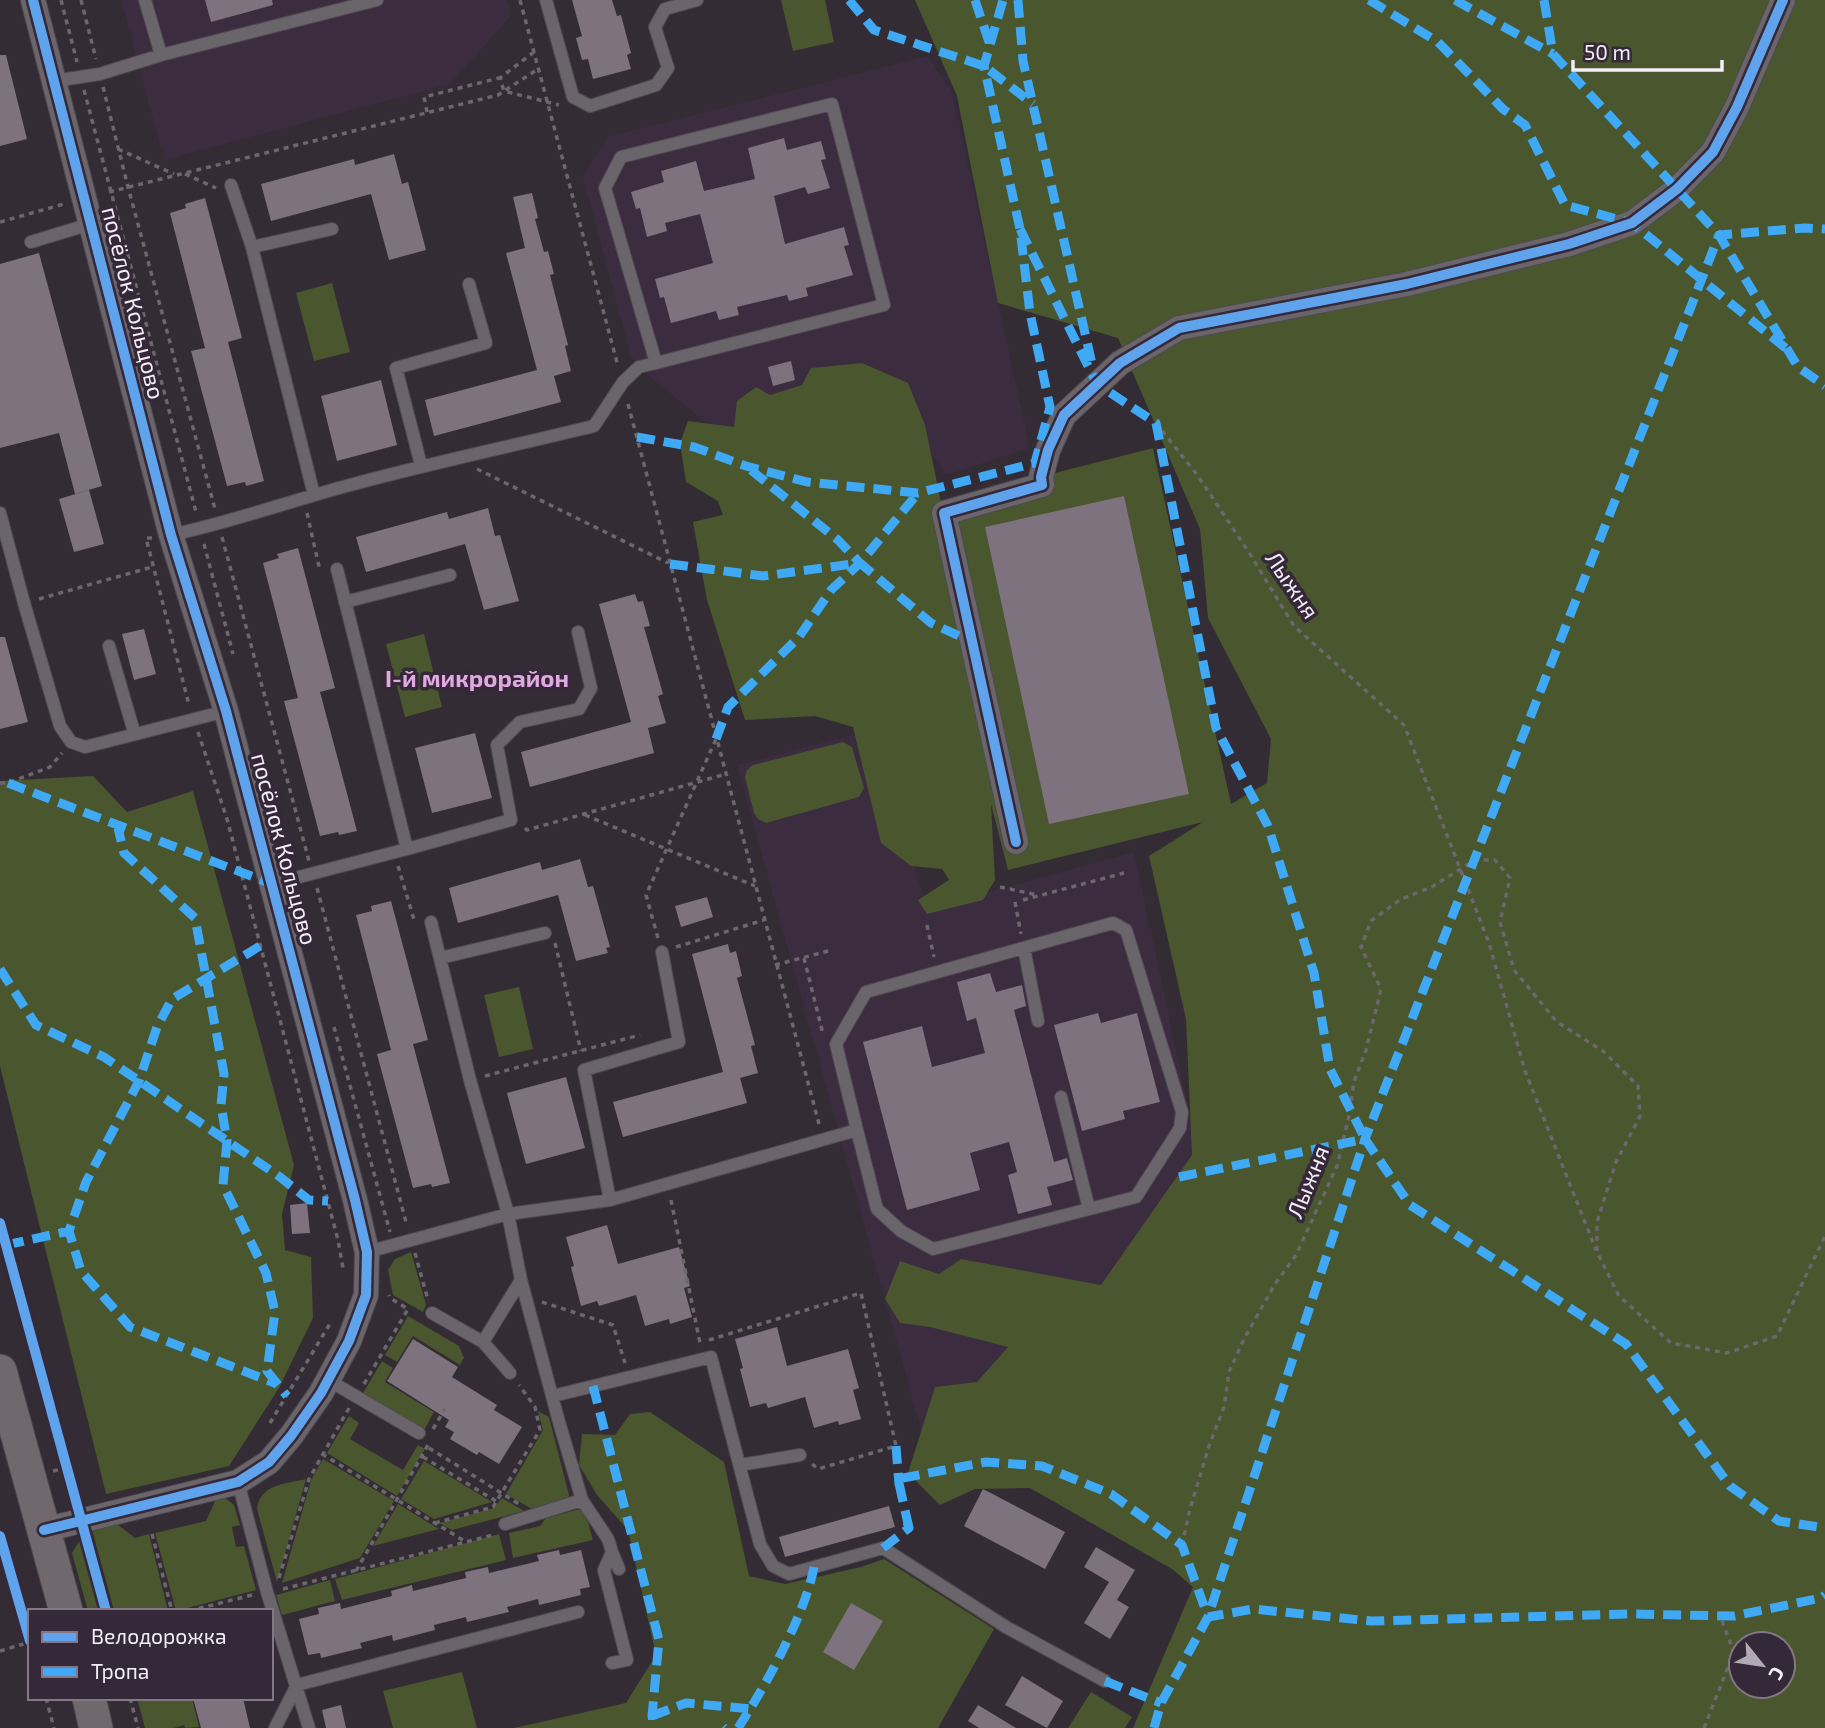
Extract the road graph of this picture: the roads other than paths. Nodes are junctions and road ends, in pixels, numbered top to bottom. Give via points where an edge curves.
1 (33, 0) edge
2 (145, 0) edge
3 (377, 0) edge
4 (546, 0) edge
5 (697, 0) edge
6 (1783, 0) edge
7 (161, 55) junction
8 (54, 81) junction
9 (233, 191) road end
10 (90, 224) junction
11 (332, 229) dead end
12 (31, 242) dead end
13 (252, 247) junction
14 (469, 284) dead end
15 (656, 363) junction
16 (421, 466) junction
17 (309, 496) junction
18 (0, 513) edge
19 (171, 535) junction
20 (337, 569) dead end
21 (450, 575) dead end
22 (345, 602) junction
23 (578, 632) dead end
24 (109, 646) dead end
25 (226, 711) junction
26 (134, 732) junction
27 (1016, 842) dead end
28 (407, 849) junction
29 (272, 884) junction
30 (432, 926) road end
31 (545, 933) road end
32 (1024, 948) junction
33 (662, 952) road end
34 (440, 958) junction
35 (1038, 1021) dead end
36 (1061, 1097) dead end
37 (857, 1130) junction
38 (610, 1200) junction
39 (1089, 1209) junction
40 (508, 1214) junction
41 (367, 1252) junction
42 (521, 1280) junction
43 (432, 1312) road end
44 (483, 1342) junction
45 (0, 1371) edge
46 (510, 1373) road end
47 (328, 1380) junction
48 (553, 1396) junction
49 (419, 1433) dead end
50 (800, 1455) road end
51 (740, 1465) junction
52 (238, 1482) junction
53 (583, 1500) junction
54 (505, 1524) road end
55 (44, 1530) junction
56 (612, 1552) junction
57 (619, 1569) dead end
58 (65, 1609) edge
59 (578, 1612) dead end
60 (612, 1663) dead end
61 (1105, 1681) dead end
62 (297, 1685) junction
63 (89, 1700) edge
64 (96, 1728) edge
65 (275, 1728) edge
66 (309, 1728) edge

1 - 8 street, посёлок Кольцово
2 - 7 lane
3 - 7 lane
4 - 5 lane via 573,97 590,106 656,85 668,68 655,27 665,9
6 - 27 street via 1713,152 1677,189 1632,223 1569,244 1407,284 1179,328 1120,363 1064,415 1048,450 1042,485 944,513
7 - 8 lane via 100,74
8 - 10 street, посёлок Кольцово
9 - 13 lane
10 - 12 lane
10 - 19 street, посёлок Кольцово
11 - 13 lane
13 - 17 lane
14 - 16 lane via 486,343 396,368
15 - 15 lane via 884,305 832,104 621,157 605,187
15 - 16 lane via 639,367 623,382 594,426
16 - 17 lane
17 - 19 lane
18 - 26 lane via 60,726 71,742 85,747
19 - 25 street, посёлок Кольцово
20 - 22 lane
21 - 22 lane
22 - 28 lane
23 - 28 lane via 591,688 579,709 520,722 497,745 511,820
24 - 26 lane
25 - 26 lane
25 - 29 street, посёлок Кольцово
28 - 29 lane
29 - 41 street, посёлок Кольцово
30 - 34 lane
31 - 34 lane
32 - 35 lane
32 - 37 lane via 866,992 836,1044
32 - 39 lane via 1114,923 1126,930 1182,1112 1180,1128 1136,1197
33 - 38 lane via 679,1042 584,1070
34 - 40 lane
36 - 39 lane
37 - 38 lane
37 - 39 lane via 877,1209 901,1231 933,1249
38 - 40 lane
40 - 41 lane
40 - 42 lane
41 - 47 street, посёлок Кольцово via 366,1295
42 - 44 lane
42 - 48 lane
43 - 44 lane
44 - 46 lane
45 - 55 main road
47 - 49 lane
47 - 52 street, посёлок Кольцово via 292,1436 269,1462
48 - 51 lane via 711,1357
48 - 53 lane
50 - 51 lane
51 - 61 lane via 760,1545 773,1566 789,1574 883,1548 1006,1627
52 - 55 street, посёлок Кольцово via 83,1505
52 - 62 lane
53 - 54 lane
53 - 56 lane
55 - 58 main road
56 - 57 lane
56 - 60 lane via 604,1570 627,1660
59 - 62 lane
62 - 65 lane
62 - 66 lane
63 - 64 main road

